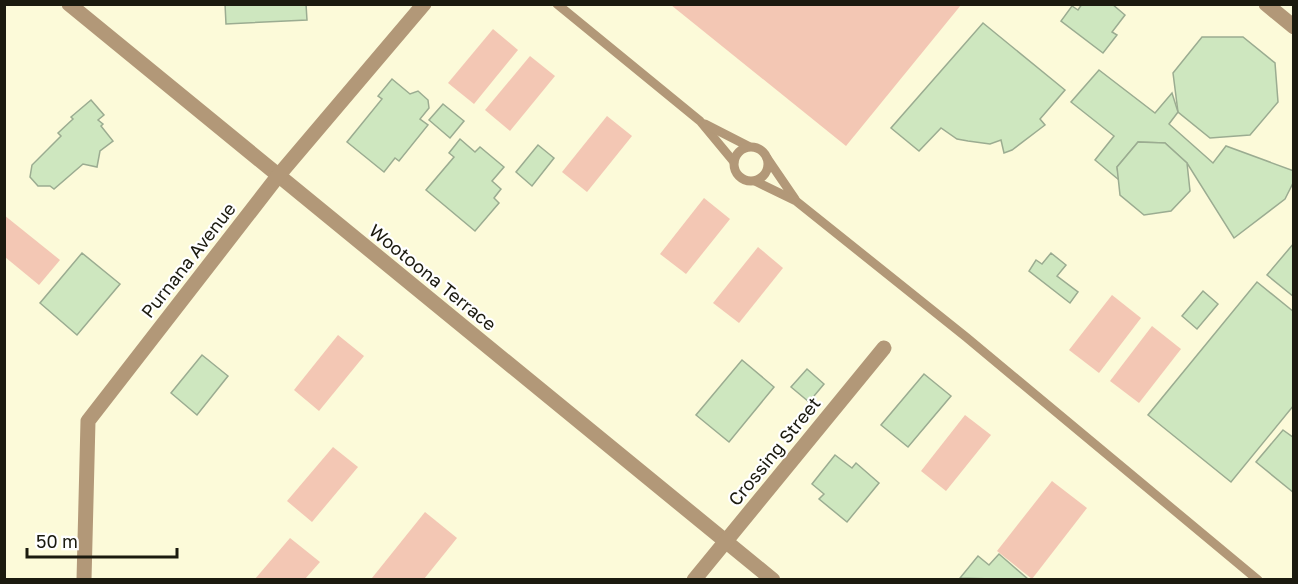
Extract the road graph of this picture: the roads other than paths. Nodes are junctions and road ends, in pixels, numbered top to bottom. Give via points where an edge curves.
1 (69, 4) edge
2 (424, 4) edge
3 (557, 4) edge
4 (1266, 4) edge
5 (1293, 27) edge
6 (700, 122) junction
7 (748, 146) junction
8 (767, 158) junction
9 (734, 162) junction
10 (278, 176) junction
11 (755, 181) junction
12 (796, 201) junction
13 (884, 348) dead end
14 (726, 541) junction
15 (84, 579) edge
16 (694, 579) edge
17 (773, 579) edge
18 (1258, 579) edge

1 - 10 street, Wootoona Terrace
2 - 10 street, Purnana Avenue
3 - 6 lane
4 - 5 street
6 - 7 lane
6 - 9 lane
7 - 8 lane via 760,149
7 - 9 lane via 738,152
8 - 11 lane via 765,175
8 - 12 lane
9 - 11 lane via 740,177
10 - 14 street, Wootoona Terrace
10 - 15 street, Purnana Avenue via 88,421
11 - 12 lane
12 - 18 lane
13 - 14 street, Crossing Street
14 - 16 street, Crossing Street
14 - 17 street, Wootoona Terrace

